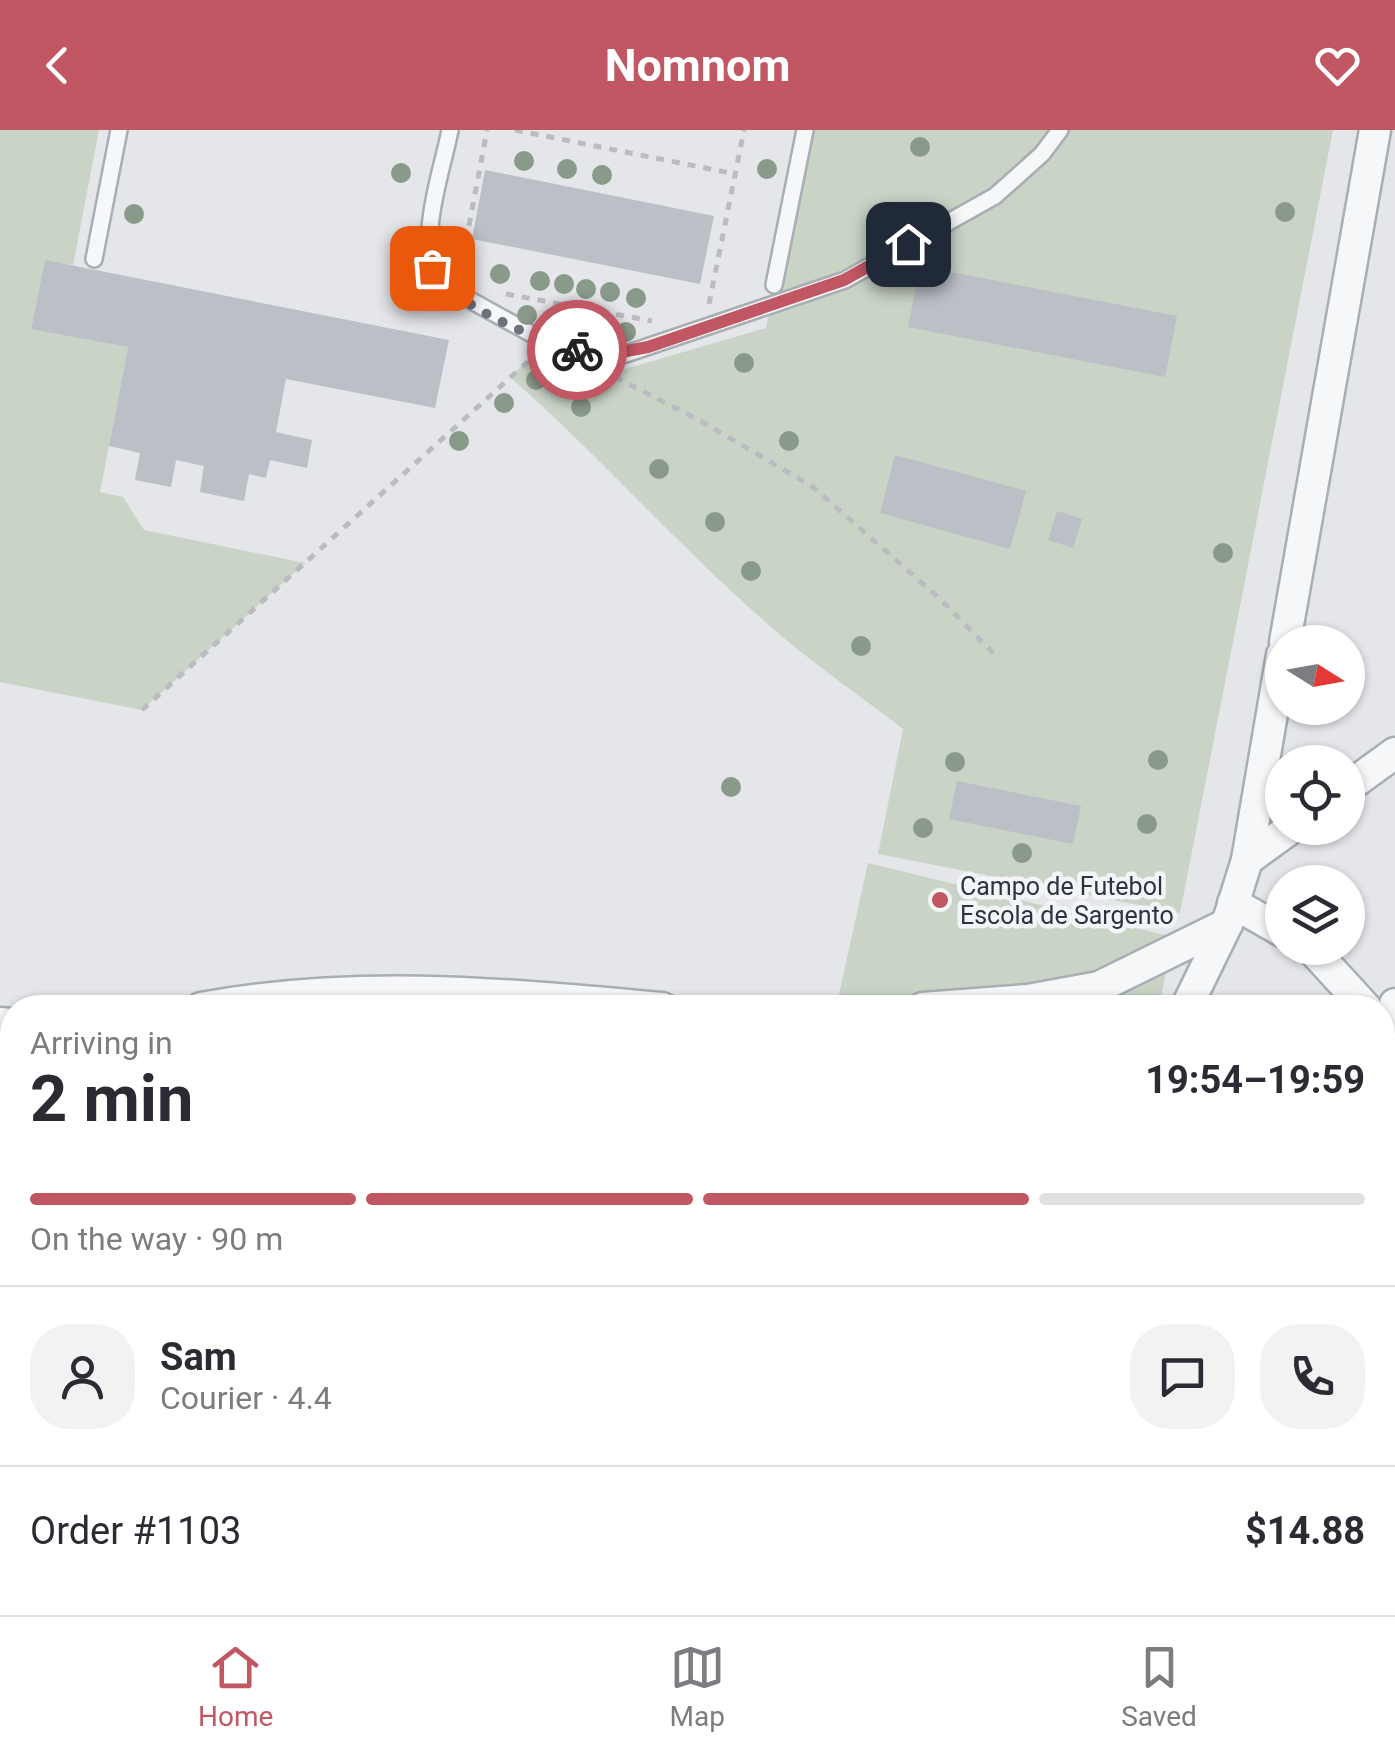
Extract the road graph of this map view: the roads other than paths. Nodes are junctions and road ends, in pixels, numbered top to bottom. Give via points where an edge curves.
1 (119, 130) edge
2 (450, 130) edge
3 (805, 130) edge
4 (1060, 130) edge
5 (1375, 130) edge
6 (94, 258) dead end
7 (774, 284) dead end
8 (1287, 625) edge
9 (1270, 725) edge
10 (1395, 752) edge
11 (1365, 774) edge
12 (1268, 845) edge
13 (1247, 860) junction
14 (1230, 914) junction
15 (1265, 925) edge
16 (1327, 965) edge
17 (283, 995) edge
18 (517, 995) edge
19 (1063, 995) edge
20 (1192, 995) edge
21 (1354, 995) edge

1 - 6 lane
2 - 4 lane via 429,237 441,284 548,343 599,356 626,354 844,280 995,196
3 - 7 lane
5 - 8 street
9 - 13 street
10 - 11 street
12 - 13 street
13 - 14 street
14 - 15 street
14 - 19 street via 1100,987
14 - 20 street
16 - 21 street
17 - 18 street via 352,989

